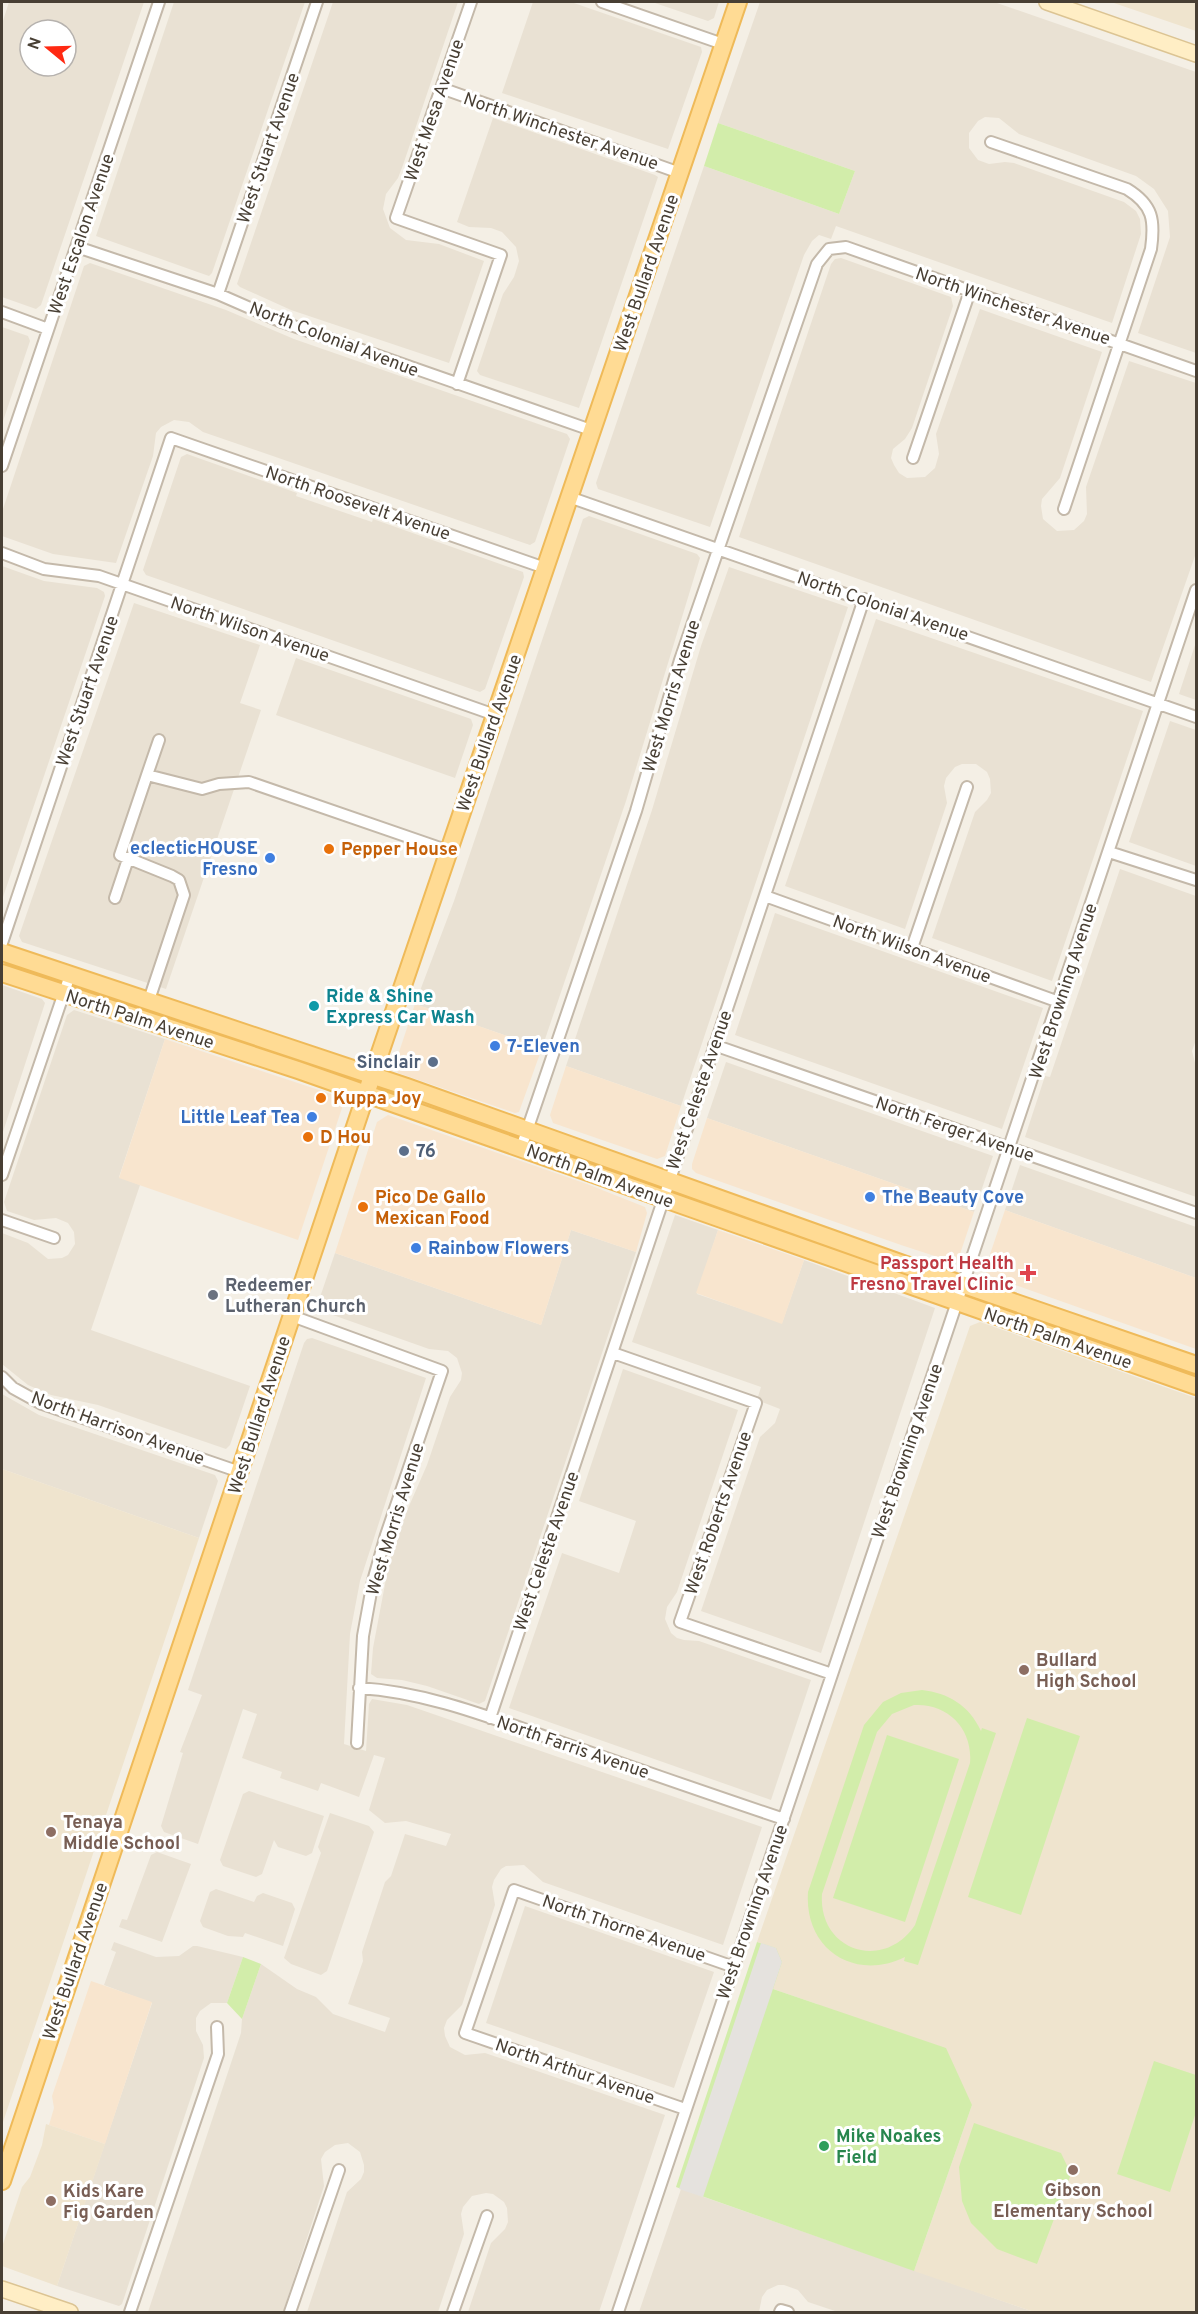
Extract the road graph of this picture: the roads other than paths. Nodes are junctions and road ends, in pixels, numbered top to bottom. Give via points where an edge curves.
1 (159, 2) edge
2 (317, 2) edge
3 (471, 2) edge
4 (602, 2) edge
5 (738, 2) edge
6 (1047, 2) edge
7 (723, 44) junction
8 (1197, 54) edge
9 (441, 88) junction
10 (991, 142) dead end
11 (680, 172) junction
12 (77, 247) junction
13 (830, 249) joint
14 (970, 291) junction
15 (218, 294) junction
16 (2, 312) edge
17 (48, 328) junction
18 (1119, 344) junction
19 (1197, 371) edge
20 (457, 384) junction
21 (591, 430) junction
22 (171, 438) joint
23 (913, 458) dead end
24 (2, 466) edge
25 (569, 497) junction
26 (1064, 509) dead end
27 (718, 549) junction
28 (2, 553) edge
29 (545, 568) junction
30 (122, 584) junction
31 (1197, 590) edge
32 (864, 599) junction
33 (1159, 704) junction
34 (495, 715) junction
35 (1197, 717) edge
36 (159, 740) dead end
37 (147, 775) junction
38 (966, 787) dead end
39 (449, 851) junction
40 (1109, 852) junction
41 (128, 859) junction
42 (1197, 880) edge
43 (765, 896) junction
44 (115, 898) dead end
45 (2, 943) edge
46 (912, 948) junction
47 (2, 952) edge
48 (2, 973) edge
49 (70, 975) junction
50 (64, 994) junction
51 (149, 1000) junction
52 (1059, 1002) junction
53 (131, 1016) junction
54 (239, 1030) junction
55 (714, 1045) junction
56 (373, 1076) junction
57 (366, 1094) junction
58 (527, 1130) junction
59 (521, 1148) junction
60 (1011, 1149) junction
61 (2, 1175) edge
62 (669, 1180) junction
63 (664, 1199) junction
64 (1197, 1213) edge
65 (2, 1220) edge
66 (54, 1238) dead end
67 (963, 1286) junction
68 (957, 1302) junction
69 (292, 1316) junction
70 (613, 1353) junction
71 (1197, 1365) edge
72 (2, 1377) edge
73 (1197, 1386) edge
74 (240, 1472) junction
75 (832, 1674) junction
76 (359, 1688) junction
77 (490, 1718) junction
78 (357, 1743) dead end
79 (784, 1819) junction
80 (734, 1966) junction
81 (217, 2027) dead end
82 (465, 2033) joint
83 (685, 2109) junction
84 (339, 2169) dead end
85 (2, 2181) edge
86 (487, 2216) dead end
87 (2, 2289) edge
88 (70, 2313) edge
89 (130, 2313) edge
90 (290, 2313) edge
91 (453, 2313) edge
92 (618, 2313) edge

1 - 12 street, West Escalon Avenue
2 - 15 street, West Stuart Avenue
3 - 9 street, West Mesa Avenue
4 - 7 street
5 - 7 main road, West Bullard Avenue
6 - 8 main road
7 - 11 main road, West Bullard Avenue
9 - 11 street, North Winchester Avenue
9 - 20 street, West Mesa Avenue via 396,218 501,255
10 - 18 street via 1127,189 1149,207 1154,228 1151,249
11 - 21 main road, West Bullard Avenue
12 - 15 street, North Colonial Avenue
12 - 17 street, West Escalon Avenue
13 - 14 street, North Winchester Avenue via 846,247
13 - 27 street, West Morris Avenue via 817,264
14 - 18 street, North Winchester Avenue
14 - 23 street
15 - 20 street, North Colonial Avenue via 282,322
16 - 17 street
17 - 24 street, West Escalon Avenue
18 - 19 street, North Winchester Avenue
18 - 26 street
20 - 21 street, North Colonial Avenue
21 - 25 main road, West Bullard Avenue
22 - 29 street, North Roosevelt Avenue
22 - 30 street, West Stuart Avenue
25 - 27 street, North Colonial Avenue
25 - 29 main road, West Bullard Avenue
27 - 32 street, North Colonial Avenue
27 - 58 street, West Morris Avenue via 680,660 636,811
28 - 30 street, North Wilson Avenue via 44,569 86,574
29 - 34 main road, West Bullard Avenue
30 - 34 street, North Wilson Avenue
30 - 45 street, West Stuart Avenue
31 - 33 street, West Browning Avenue
32 - 33 street, North Colonial Avenue
32 - 43 street, West Celeste Avenue
33 - 35 street, North Colonial Avenue
33 - 40 street, West Browning Avenue
34 - 39 main road, West Bullard Avenue
36 - 37 street
37 - 39 street via 202,789 249,782
37 - 41 street via 120,855
38 - 46 street
39 - 56 main road, West Bullard Avenue
40 - 42 street
40 - 52 street, West Browning Avenue
41 - 44 street
41 - 51 street via 172,876 183,888 181,906
43 - 46 street, North Wilson Avenue
43 - 55 street, West Celeste Avenue
46 - 52 street, North Wilson Avenue
47 - 49 main road, North Palm Avenue
48 - 50 main road, North Palm Avenue
49 - 50 street
49 - 51 main road, North Palm Avenue
50 - 53 main road, North Palm Avenue
50 - 61 street
51 - 54 main road, North Palm Avenue
52 - 60 street, West Browning Avenue
53 - 54 main road via 173,1020 228,1036 235,1036
53 - 57 main road, North Palm Avenue
54 - 56 main road, North Palm Avenue
55 - 60 street, North Ferger Avenue
55 - 62 street, West Celeste Avenue
56 - 57 main road, West Bullard Avenue
56 - 58 main road, North Palm Avenue
57 - 59 main road, North Palm Avenue
57 - 69 main road, West Bullard Avenue
58 - 59 street, West Morris Avenue
58 - 62 main road, North Palm Avenue
59 - 63 main road, North Palm Avenue
60 - 64 street, North Ferger Avenue
60 - 67 street, West Browning Avenue
62 - 63 street, West Celeste Avenue
62 - 67 main road, North Palm Avenue
63 - 68 main road, North Palm Avenue
63 - 70 street, West Celeste Avenue
65 - 66 street
67 - 68 street, West Browning Avenue
67 - 71 main road, North Palm Avenue
68 - 73 main road, North Palm Avenue
68 - 75 street, West Browning Avenue
69 - 74 main road, West Bullard Avenue
69 - 76 street, West Morris Avenue via 442,1371 373,1581
70 - 75 street, West Roberts Avenue via 756,1403 680,1622
70 - 77 street, West Celeste Avenue
72 - 74 street, North Harrison Avenue via 42,1404
74 - 85 main road, West Bullard Avenue
75 - 79 street, West Browning Avenue
76 - 77 street, North Farris Avenue via 413,1694
76 - 78 street, West Morris Avenue
77 - 79 street, North Farris Avenue
79 - 80 street, West Browning Avenue
80 - 82 street, North Thorne Avenue via 514,1890
80 - 83 street, West Browning Avenue
81 - 89 street via 218,2054
82 - 83 street, North Arthur Avenue
83 - 92 street, West Browning Avenue
84 - 90 street
86 - 91 street
87 - 88 main road

